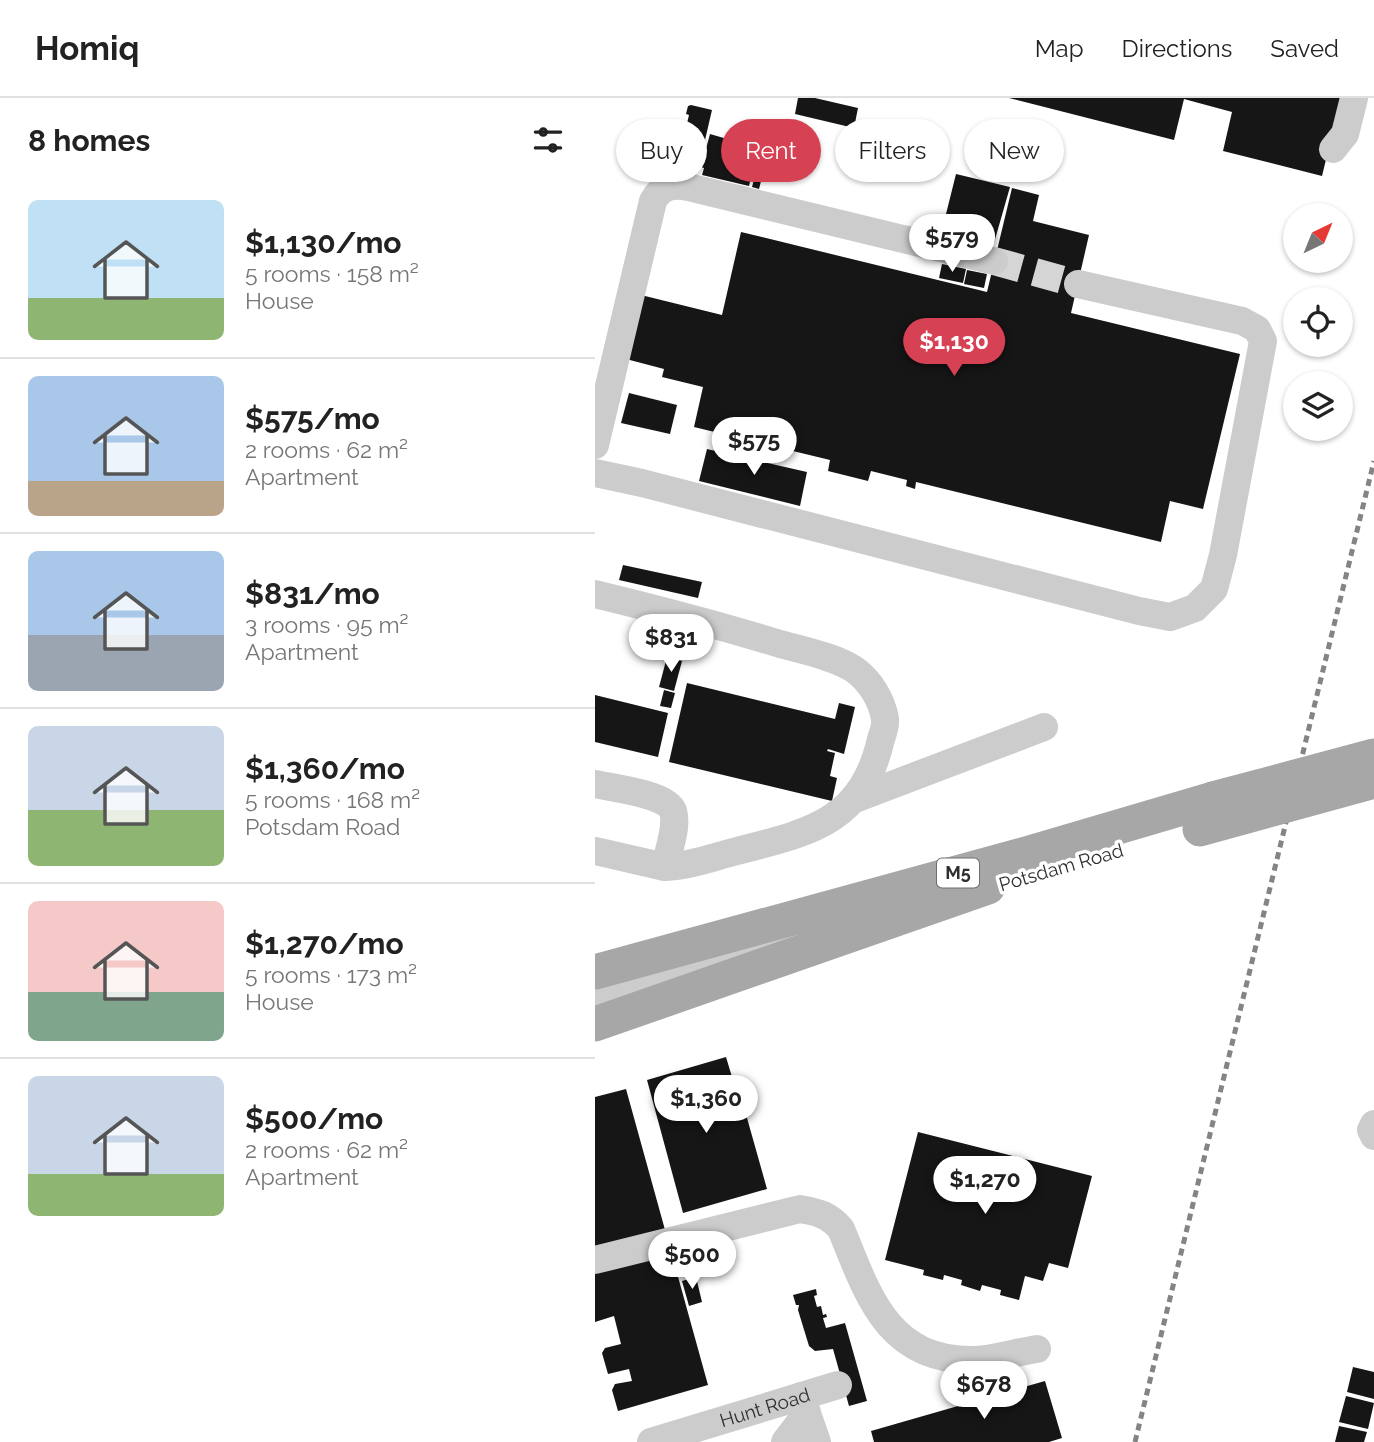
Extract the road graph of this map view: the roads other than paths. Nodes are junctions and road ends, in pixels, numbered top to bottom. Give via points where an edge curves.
1 (1353, 98) edge
2 (1333, 149) dead end
3 (994, 261) tunnel mouth
4 (1078, 284) tunnel mouth
5 (607, 344) edge
6 (596, 437) edge
7 (595, 473) edge
8 (595, 594) edge
9 (1044, 727) dead end
10 (1374, 756) edge
11 (1374, 781) edge
12 (595, 784) edge
13 (855, 799) junction
14 (1206, 814) junction
15 (595, 851) edge
16 (665, 867) junction
17 (595, 972) edge
18 (595, 996) edge
19 (595, 1024) edge
20 (1374, 1124) edge
21 (1374, 1136) edge
22 (595, 1260) edge
23 (1037, 1349) dead end
24 (838, 1385) dead end
25 (804, 1405) junction
26 (651, 1442) edge
27 (785, 1442) edge
28 (817, 1442) edge

1 - 2 street via 1345,134
3 - 5 street via 677,185 664,188 653,201
4 - 7 street via 1243,321 1257,329 1263,341 1223,555 1214,589 1195,608 1171,617 1139,611
5 - 6 street
8 - 13 street via 684,615 854,670 876,691 886,720 877,756
9 - 13 street
10 - 14 main road, Potsdam Road / M5, bridge
11 - 14 main road, Potsdam Road / M5, bridge
12 - 16 street via 655,797 669,805 674,823
13 - 16 street via 837,816 792,836 686,867
14 - 17 main road, Potsdam Road / M5 via 1020,856
14 - 18 street
14 - 19 main road, Potsdam Road / M5
15 - 16 street
20 - 21 street
22 - 23 street via 800,1209 822,1213 841,1229 872,1301 893,1331 927,1354 973,1360
24 - 25 street, Hunt Road
25 - 26 street, Hunt Road
25 - 27 street
25 - 28 street

